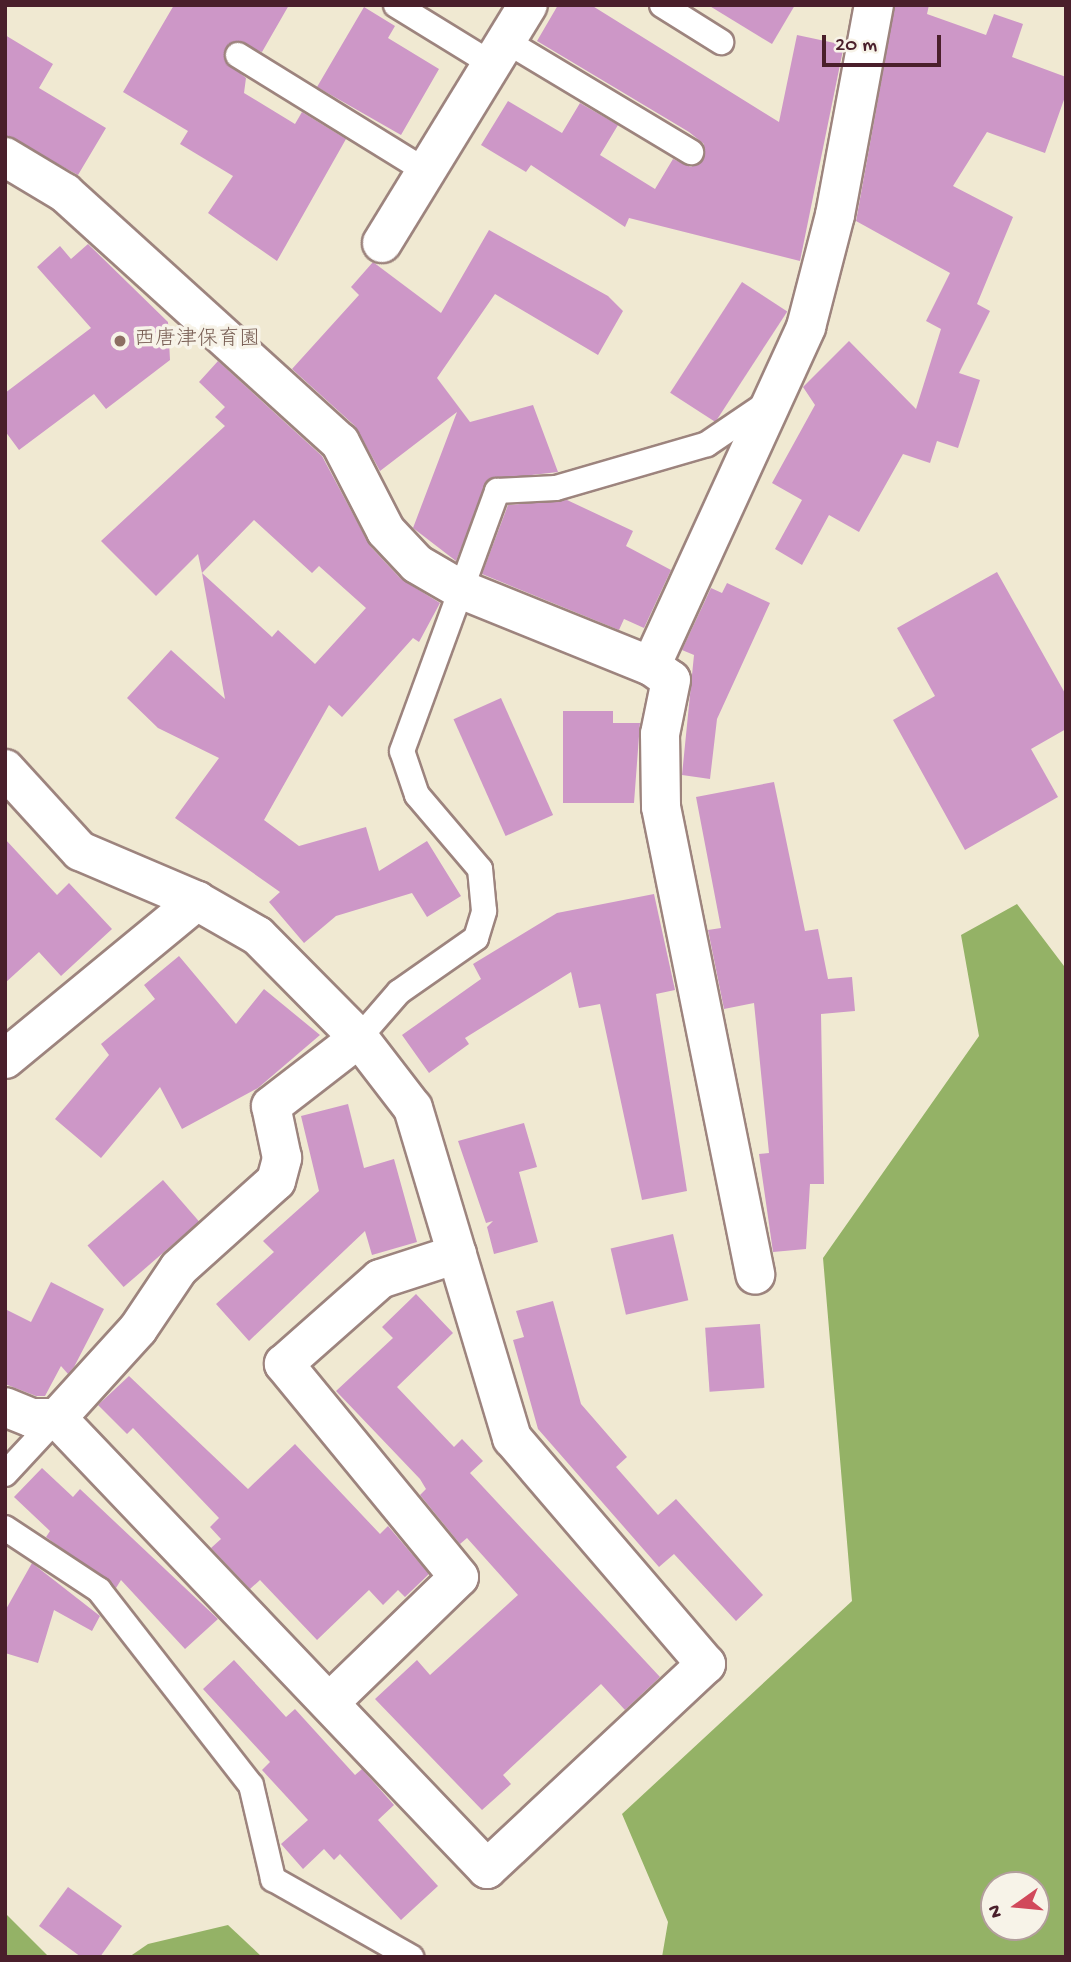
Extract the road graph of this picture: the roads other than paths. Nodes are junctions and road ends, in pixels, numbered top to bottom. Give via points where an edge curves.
1 (396, 5) edge
2 (528, 5) edge
3 (662, 5) edge
4 (874, 5) edge
5 (721, 42) dead end
6 (499, 52) junction
7 (238, 55) dead end
8 (691, 152) dead end
9 (5, 157) edge
10 (426, 171) junction
11 (382, 243) dead end
12 (775, 398) junction
13 (460, 589) junction
14 (651, 666) junction
15 (5, 769) edge
16 (197, 901) junction
17 (359, 1038) junction
18 (5, 1059) edge
19 (457, 1254) junction
20 (755, 1275) dead end
21 (5, 1407) edge
22 (57, 1418) junction
23 (5, 1474) edge
24 (5, 1528) edge
25 (331, 1701) junction
26 (411, 1957) edge

1 - 6 lane
2 - 6 street
3 - 5 lane
4 - 12 street via 835,215 806,327
6 - 8 lane
6 - 10 street
7 - 10 lane
9 - 13 street via 65,193 340,442 386,531 416,564
10 - 11 street
12 - 13 lane via 708,444 556,488 497,491
12 - 14 street
13 - 14 street
13 - 17 lane via 402,751 417,795 480,869 484,911 476,938 399,992
14 - 20 street via 671,680 660,734 661,807
15 - 16 street via 80,851
16 - 17 street via 258,936
16 - 18 street
17 - 19 street via 413,1108
17 - 22 street via 271,1106 282,1158 276,1181 178,1268 138,1329
19 - 25 street via 380,1279 284,1364 459,1577
19 - 25 street via 512,1438 706,1664 487,1869
21 - 22 street via 32,1418
22 - 23 lane
22 - 25 street
24 - 26 lane via 99,1590 251,1785 273,1878

